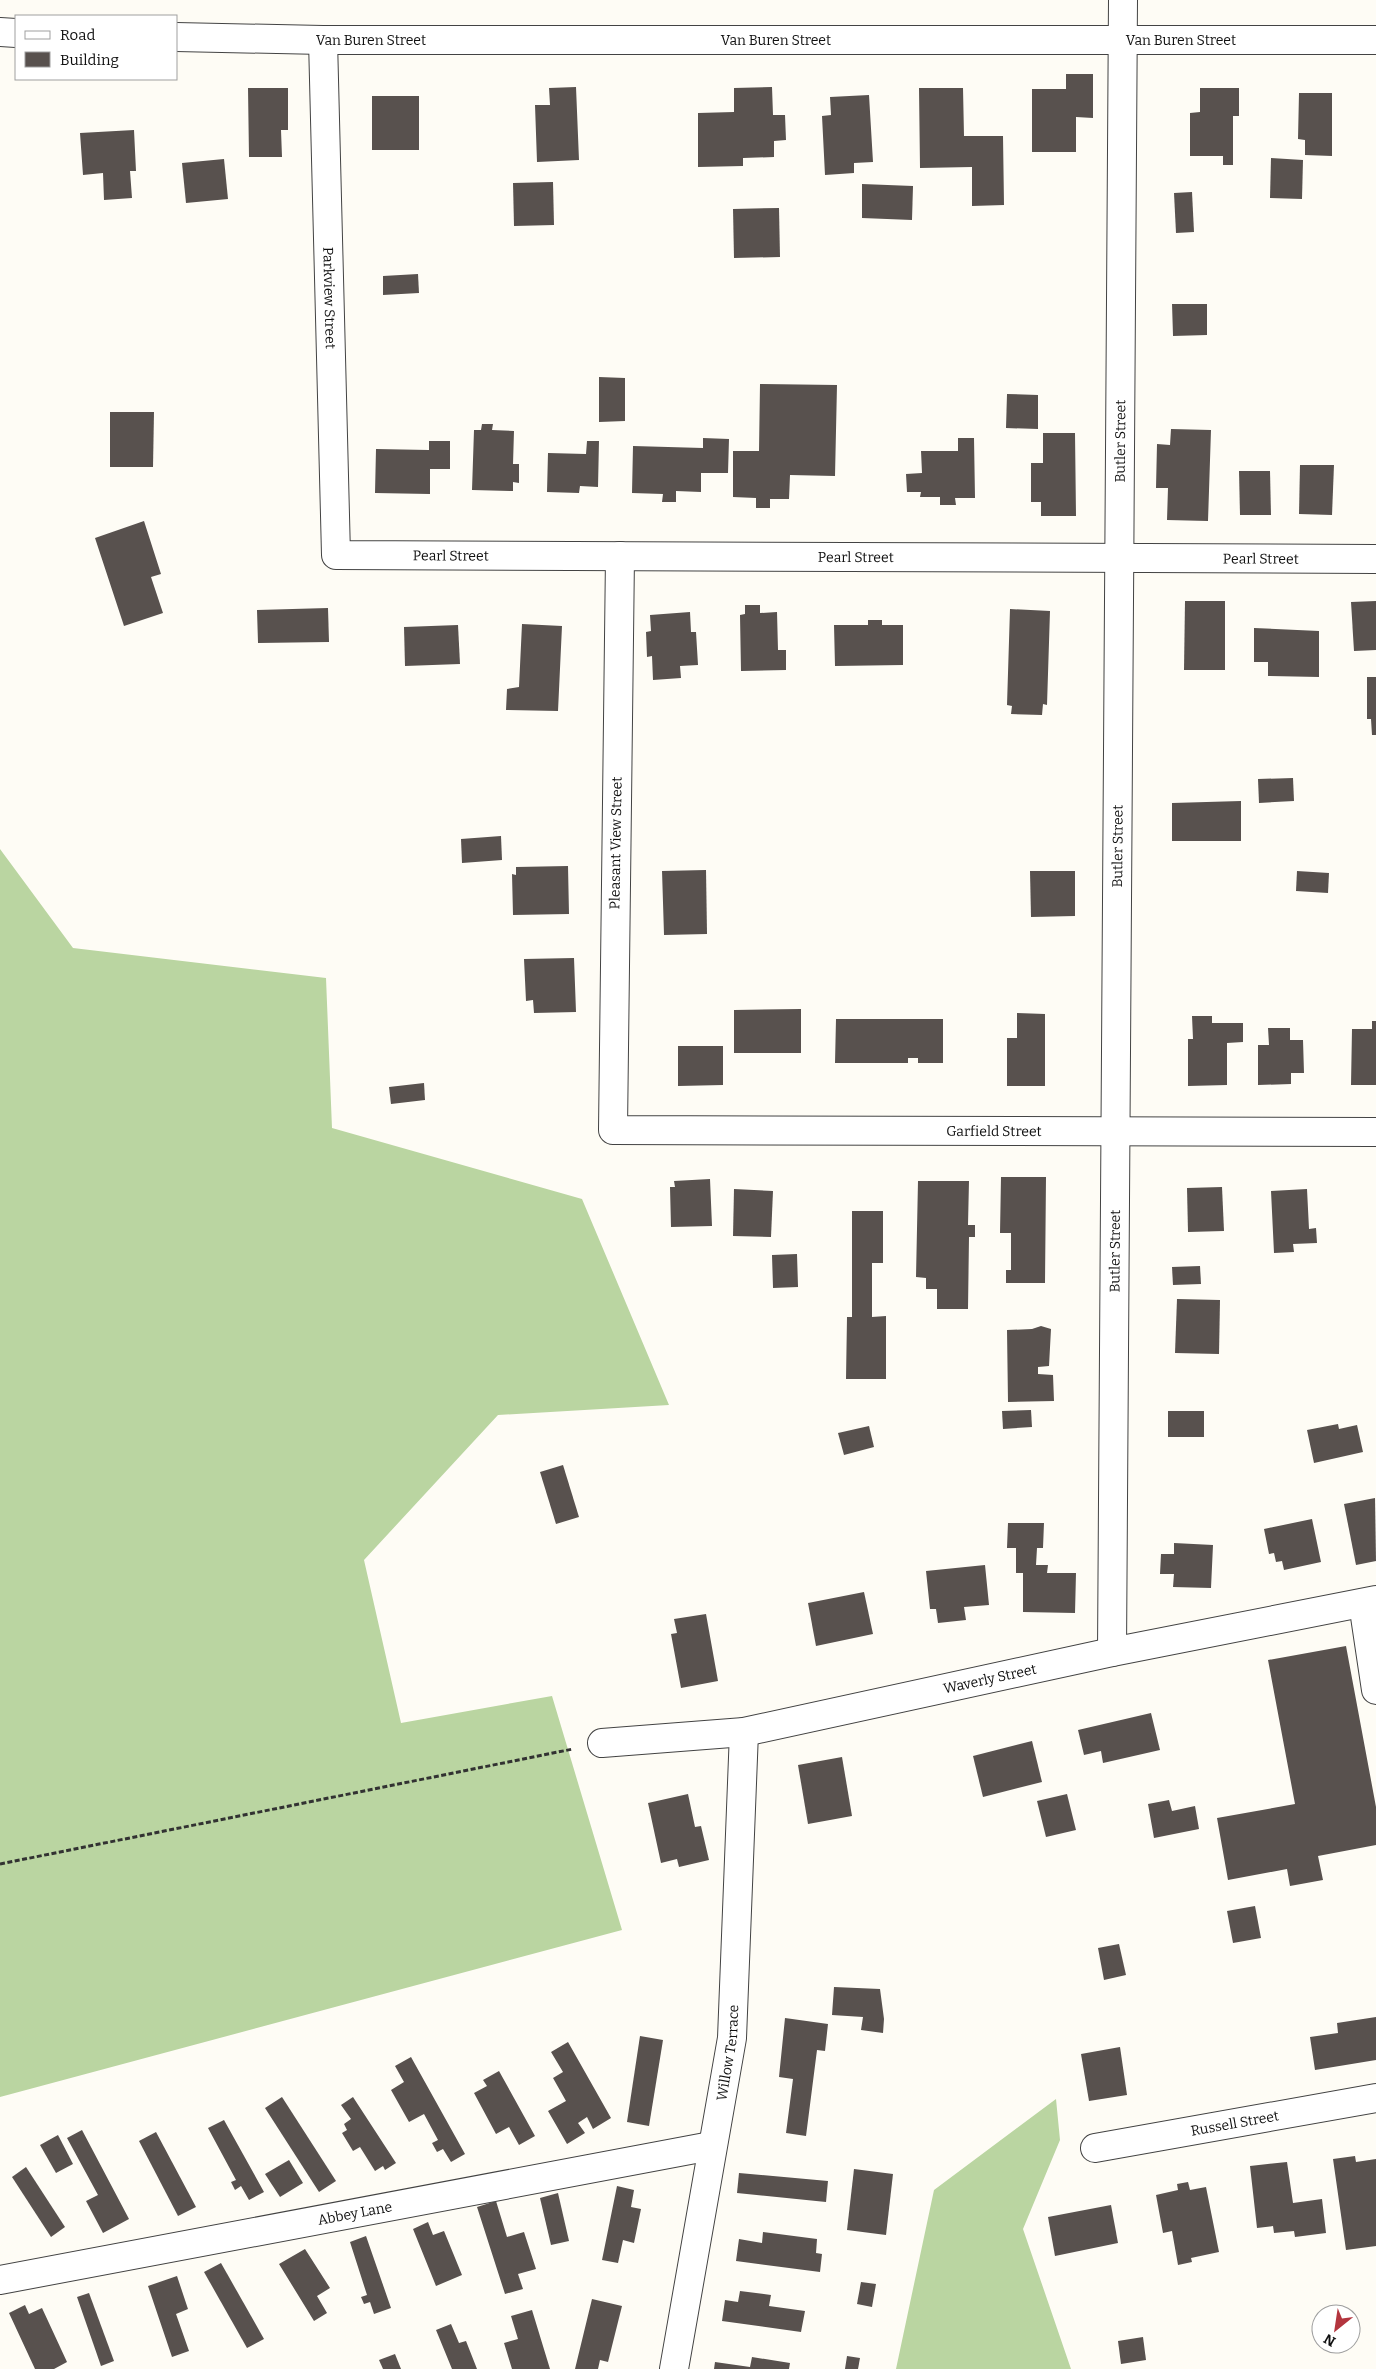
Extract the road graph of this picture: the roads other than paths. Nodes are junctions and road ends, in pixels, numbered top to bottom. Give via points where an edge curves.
1 (1124, 0) edge
2 (0, 32) edge
3 (15, 33) edge
4 (178, 37) edge
5 (323, 40) junction
6 (1124, 40) junction
7 (1376, 40) edge
8 (336, 555) joint
9 (620, 556) junction
10 (1120, 558) junction
11 (1376, 559) edge
12 (613, 1130) joint
13 (1116, 1131) junction
14 (1376, 1132) edge
15 (1370, 1602) edge
16 (1112, 1652) junction
17 (1376, 1690) edge
18 (744, 1732) junction
19 (602, 1743) road end
20 (1376, 2098) edge
21 (711, 2146) junction
22 (1095, 2148) dead end
23 (0, 2280) edge
24 (674, 2369) edge

1 - 6 street, Butler Street
2 - 3 street
4 - 5 street, Van Buren Street
5 - 6 street, Van Buren Street
5 - 8 street, Parkview Street
6 - 7 street, Van Buren Street
6 - 10 street, Butler Street
8 - 9 street, Pearl Street
9 - 10 street, Pearl Street
9 - 12 street, Pleasant View Street
10 - 11 street, Pearl Street
10 - 13 street, Butler Street
12 - 13 street, Garfield Street
13 - 14 street, Garfield Street
13 - 16 street, Butler Street
15 - 16 street, Waverly Street
15 - 17 street
16 - 18 street, Waverly Street
18 - 19 street, Waverly Street
18 - 21 street, Willow Terrace via 732,2029
20 - 22 street, Russell Street
21 - 23 street, Abbey Lane
21 - 24 street, Willow Terrace

